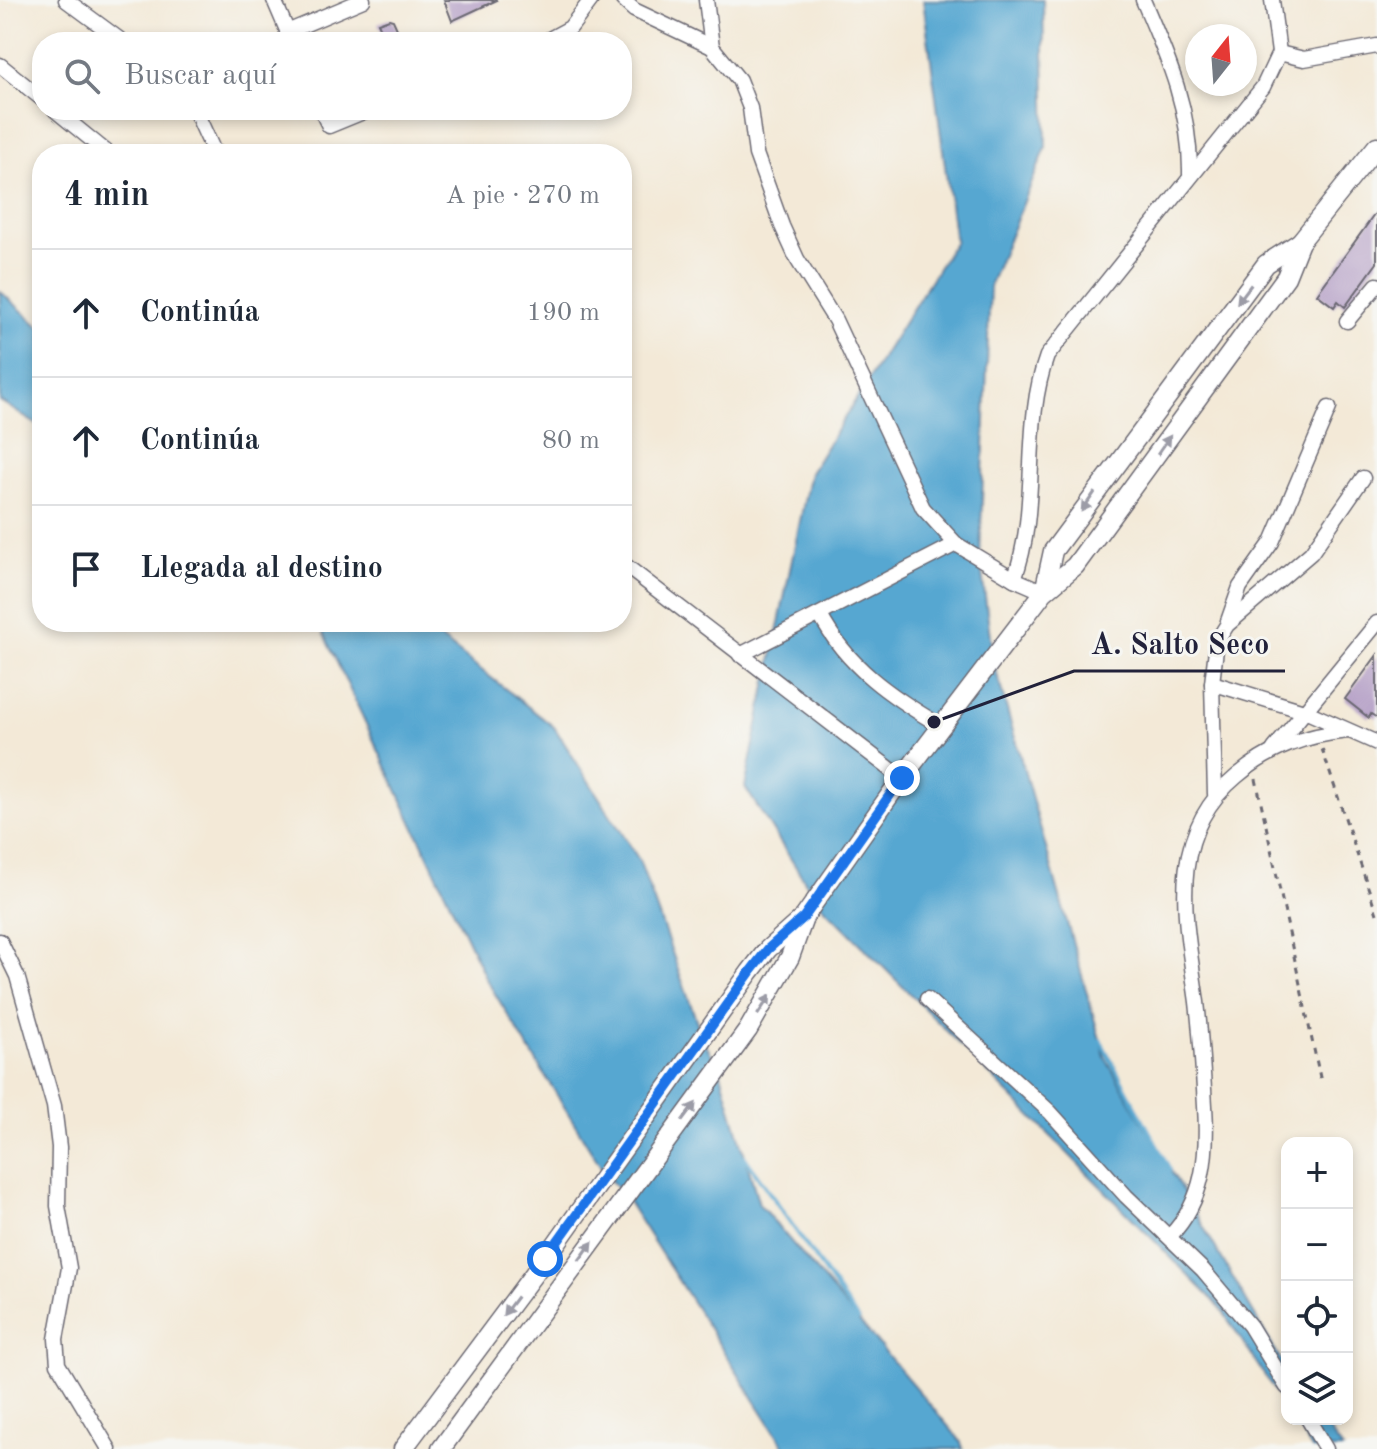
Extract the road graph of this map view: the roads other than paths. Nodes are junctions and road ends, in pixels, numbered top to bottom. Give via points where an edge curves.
1 (66, 0) edge
2 (274, 0) edge
3 (363, 0) edge
4 (591, 0) edge
5 (623, 0) edge
6 (706, 0) edge
7 (1143, 0) edge
8 (1272, 0) edge
9 (109, 32) edge
10 (288, 32) edge
11 (300, 32) edge
12 (563, 32) edge
13 (1377, 46) edge
14 (712, 47) junction
15 (1279, 53) junction
16 (0, 65) edge
17 (32, 91) edge
18 (67, 120) edge
19 (200, 120) edge
20 (326, 120) edge
21 (344, 120) edge
22 (97, 144) edge
23 (210, 144) edge
24 (1377, 146) edge
25 (1190, 174) junction
26 (1300, 242) junction
27 (1377, 285) edge
28 (1347, 321) dead end
29 (1168, 394) junction
30 (1329, 408) dead end
31 (1188, 409) junction
32 (1363, 478) dead end
33 (956, 544) junction
34 (632, 571) edge
35 (1014, 579) junction
36 (1044, 592) junction
37 (820, 615) junction
38 (1377, 623) edge
39 (1227, 625) junction
40 (740, 655) junction
41 (1212, 683) junction
42 (1307, 712) junction
43 (941, 726) junction
44 (1348, 731) junction
45 (1377, 743) edge
46 (1271, 752) junction
47 (902, 778) junction
48 (1215, 794) junction
49 (804, 917) junction
50 (0, 941) edge
51 (927, 999) dead end
52 (632, 1140) junction
53 (655, 1157) junction
54 (1170, 1236) junction
55 (1281, 1378) edge
56 (1312, 1425) edge
57 (109, 1449) edge
58 (403, 1449) edge
59 (441, 1449) edge
60 (1326, 1449) edge

1 - 9 street
2 - 10 street
3 - 11 street
4 - 12 street
5 - 14 street
6 - 14 street
7 - 25 street via 1179,86 1191,138
8 - 15 street
13 - 15 street via 1304,59
14 - 33 street via 739,80 750,108 756,154 797,259 835,320 923,508
15 - 25 street via 1263,87
16 - 17 street
18 - 22 street
19 - 23 street
20 - 21 street via 329,126
24 - 26 street
25 - 35 street via 1047,356 1037,384 1025,552
26 -> 29 street via 1266,264
26 - 31 street via 1286,277
27 - 28 street
29 - 31 street
29 -> 36 street via 1053,551
30 - 39 street via 1272,542 1240,587
36 -> 31 street via 1075,566
32 - 39 street via 1311,553
33 - 35 street
33 - 37 street
34 - 40 street
35 - 36 street
36 - 43 street
37 - 40 street
37 - 43 street via 850,660
38 - 42 street
39 - 41 street via 1217,641
40 - 47 street
41 - 42 street
41 - 48 street
42 - 44 street
42 - 46 street
43 - 47 street
44 - 45 street
44 - 46 street via 1317,734
46 - 48 street
47 - 49 street
48 - 54 street via 1193,838 1182,884 1201,1035 1205,1161 1196,1198
49 - 52 street via 750,972
53 -> 49 street via 773,992
50 - 57 street via 17,976 54,1106 58,1206 69,1268 56,1339 58,1364
51 - 54 street via 1050,1112
52 - 53 street
52 -> 58 street
59 -> 53 street
54 - 55 street via 1232,1304
56 - 60 street

